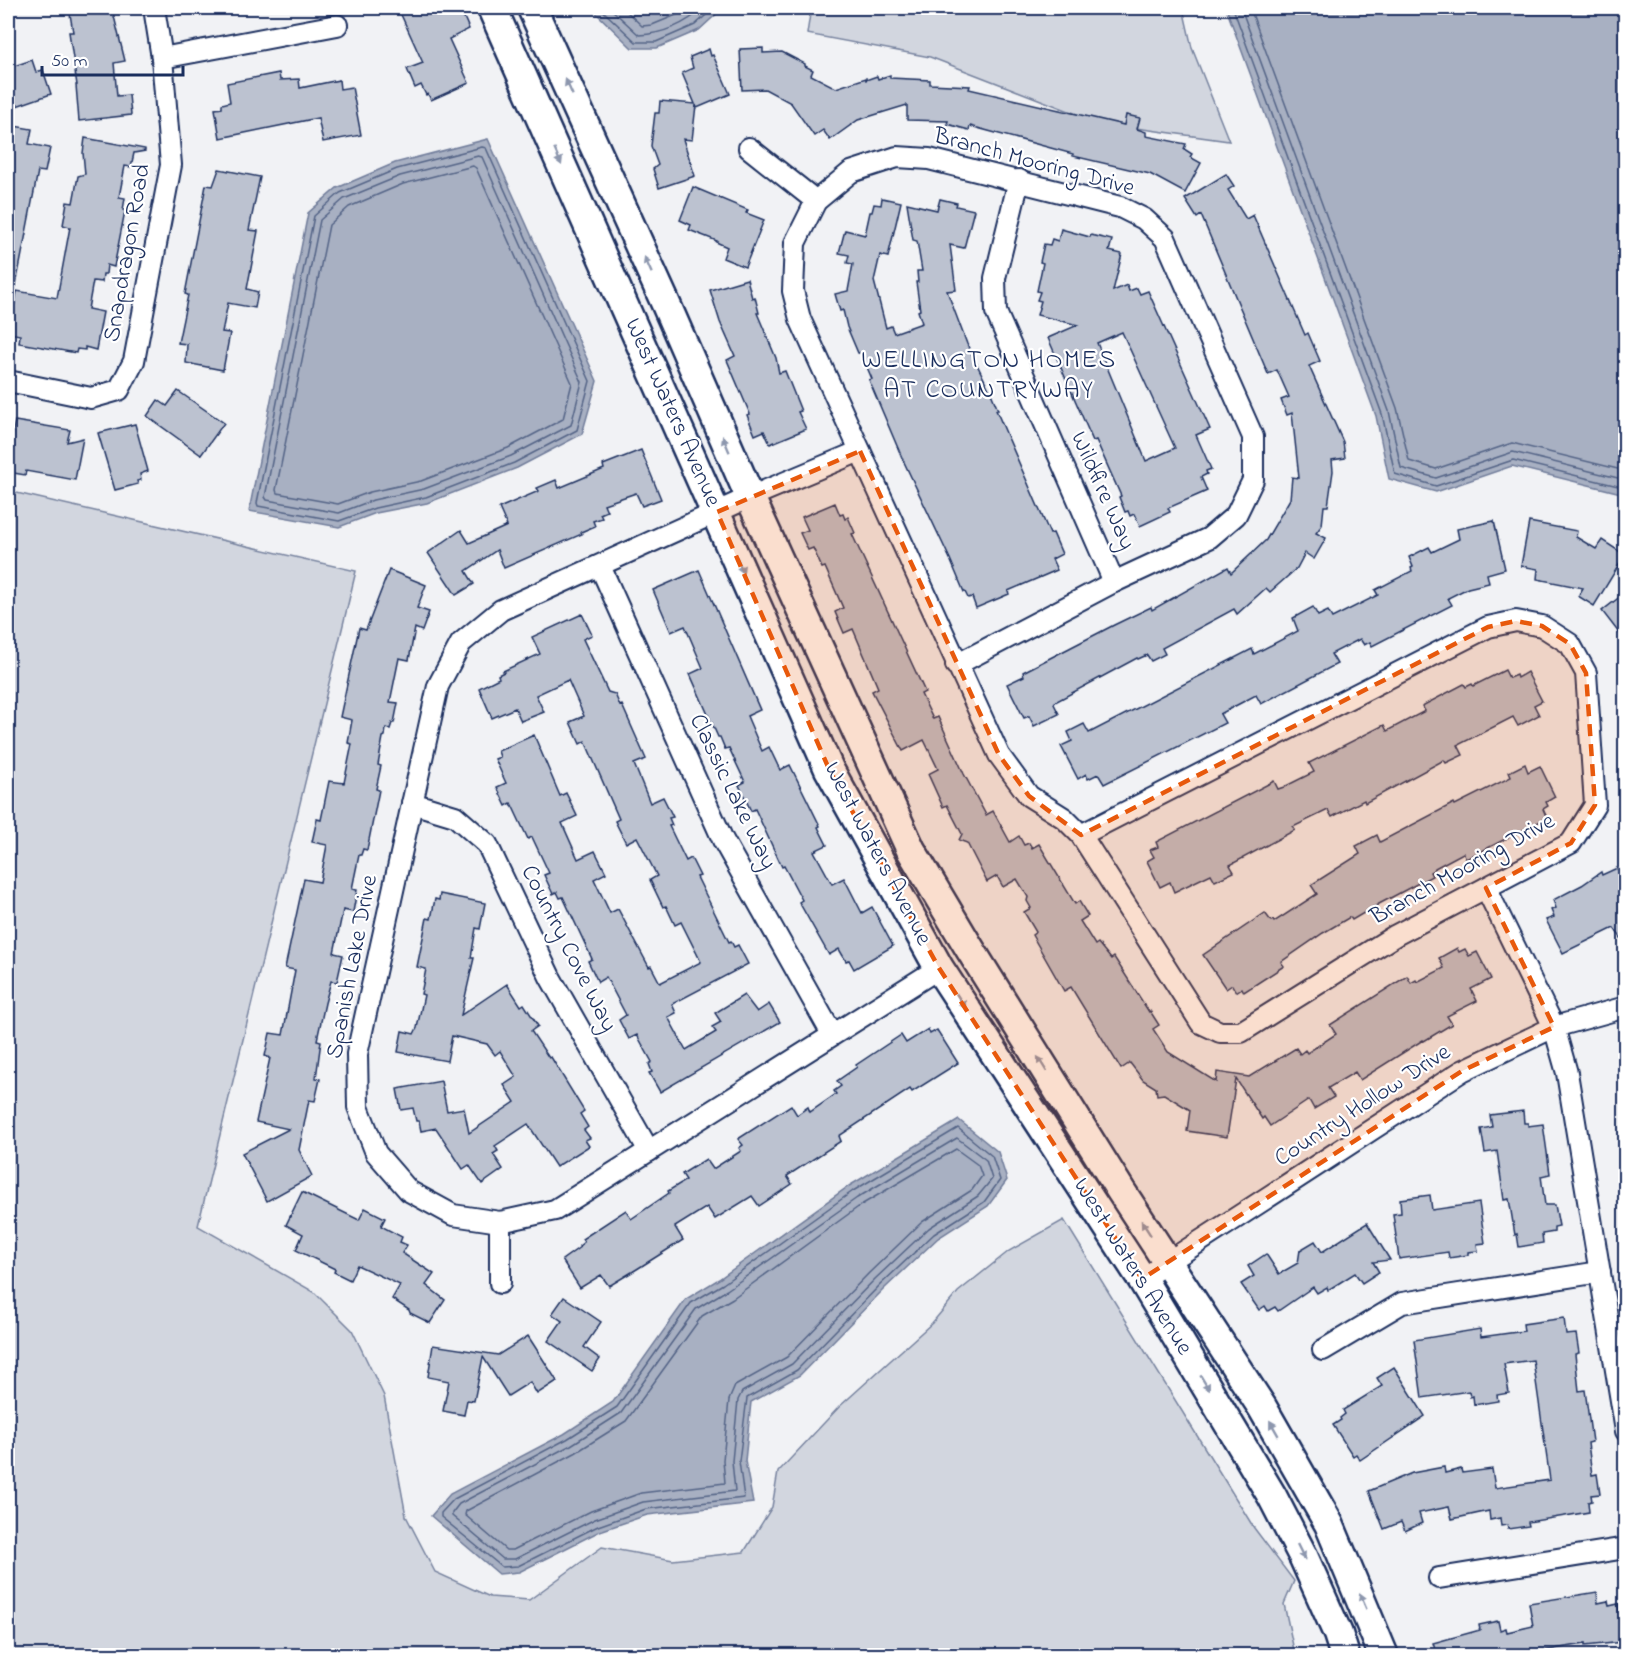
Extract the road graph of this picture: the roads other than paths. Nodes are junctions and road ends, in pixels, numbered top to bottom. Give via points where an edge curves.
1 (153, 8) edge
2 (492, 8) edge
3 (532, 8) edge
4 (337, 25) dead end
5 (162, 58) junction
6 (749, 148) dead end
7 (1019, 180) junction
8 (816, 201) junction
9 (8, 381) edge
10 (860, 451) junction
11 (750, 497) junction
12 (717, 512) junction
13 (600, 566) junction
14 (1114, 582) junction
15 (956, 665) junction
16 (412, 803) junction
17 (1081, 835) junction
18 (1486, 888) junction
19 (939, 968) junction
20 (1626, 1007) edge
21 (1554, 1027) junction
22 (832, 1034) junction
23 (649, 1151) junction
24 (500, 1222) junction
25 (1168, 1262) junction
26 (1600, 1272) junction
27 (1142, 1279) junction
28 (500, 1283) dead end
29 (1323, 1350) dead end
30 (1626, 1431) edge
31 (1626, 1548) edge
32 (1439, 1578) dead end
33 (1345, 1656) edge
34 (1384, 1656) edge

1 - 5 street, Snapdragon Road
2 -> 12 street, West Waters Avenue
11 -> 3 street, West Waters Avenue
4 - 5 street
5 - 9 street, Snapdragon Road via 171,165 134,361 119,390 91,398
6 - 8 street
7 - 8 street, Branch Mooring Drive via 929,159 897,157 851,172
7 - 14 street, Wildfire Way via 995,278 996,312
7 - 14 street, Branch Mooring Drive via 1120,207 1144,219 1165,238 1253,437 1253,480 1236,515 1209,538
8 - 10 street, Branch Mooring Drive via 795,243 793,291 800,319
10 - 11 street, Spanish Lake Drive
10 - 15 street, Branch Mooring Drive
11 - 12 street, Spanish Lake Drive
25 -> 11 street, West Waters Avenue via 911,850
12 - 13 street, Spanish Lake Drive
12 -> 19 street, West Waters Avenue via 830,769
13 - 16 street, Spanish Lake Drive via 501,610 461,644 438,686
13 - 22 street, Classic Lake Way via 723,840
14 - 15 street, Branch Mooring Drive
15 - 17 street, Branch Mooring Drive via 999,756 1029,796 1064,818
16 - 23 street, Country Cove Way via 455,816 487,844 550,977
16 - 24 street, Spanish Lake Drive via 357,1054 358,1107 376,1153 409,1191 453,1215
17 - 18 street, Branch Mooring Drive via 1202,1023 1220,1032 1241,1032 1396,935
17 - 18 street, Branch Mooring Drive via 1488,627 1516,621 1542,626 1569,644 1586,673 1595,805 1571,843
18 - 21 street
19 - 22 street, Spanish Lake Drive
19 -> 27 street, West Waters Avenue
20 - 21 street, Country Hollow Drive
21 - 25 street, Country Hollow Drive via 1462,1071
21 - 26 street via 1567,1073
22 - 23 street, Spanish Lake Drive
23 - 24 street, Spanish Lake Drive via 555,1210
24 - 28 street
25 - 27 street, Country Hollow Drive
34 -> 25 street, West Waters Avenue via 1329,1524 1262,1407
26 - 29 street via 1402,1303
26 - 30 street
27 -> 33 street, West Waters Avenue via 1272,1496 1304,1558
31 - 32 street

